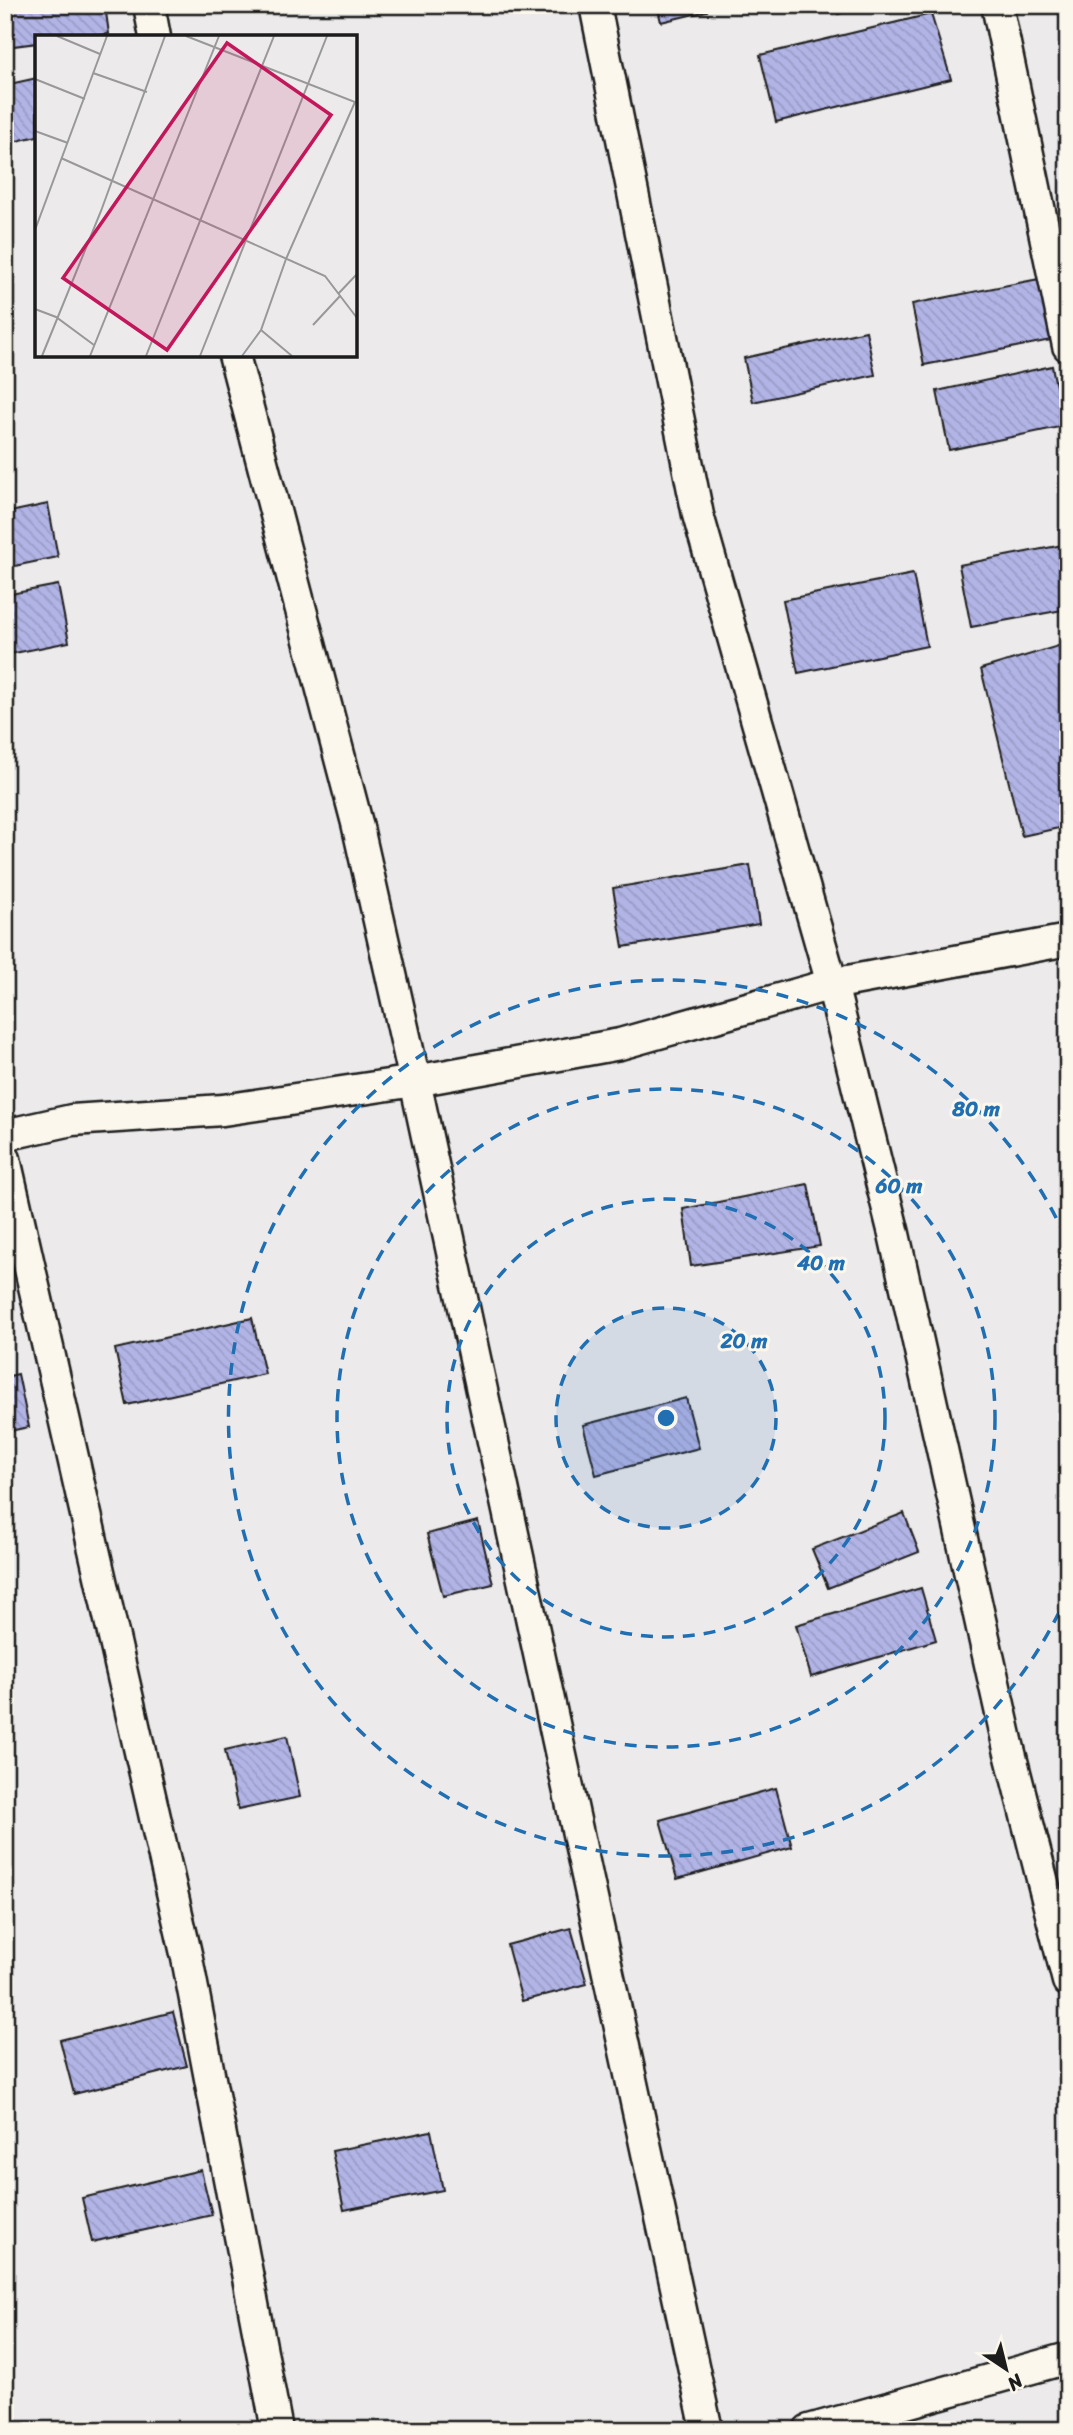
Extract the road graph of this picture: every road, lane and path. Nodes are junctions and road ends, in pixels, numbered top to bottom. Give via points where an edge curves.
1 (149, 5) edge
2 (595, 5) edge
3 (997, 5) edge
4 (155, 35) edge
5 (1068, 346) edge
6 (235, 357) edge
7 (1068, 940) edge
8 (832, 984) junction
9 (415, 1081) junction
10 (5, 1135) edge
11 (5, 1159) edge
12 (1068, 1981) edge
13 (1068, 2358) edge
14 (277, 2430) edge
15 (707, 2430) edge
16 (809, 2430) edge

1 - 4 street
2 - 8 street via 698,515
3 - 5 street
6 - 9 street via 357,822
7 - 8 street
8 - 9 street via 620,1045
8 - 12 street via 894,1234 1008,1745
9 - 10 street via 223,1110 72,1120
9 - 15 street
11 - 14 street via 187,1958
13 - 16 street

